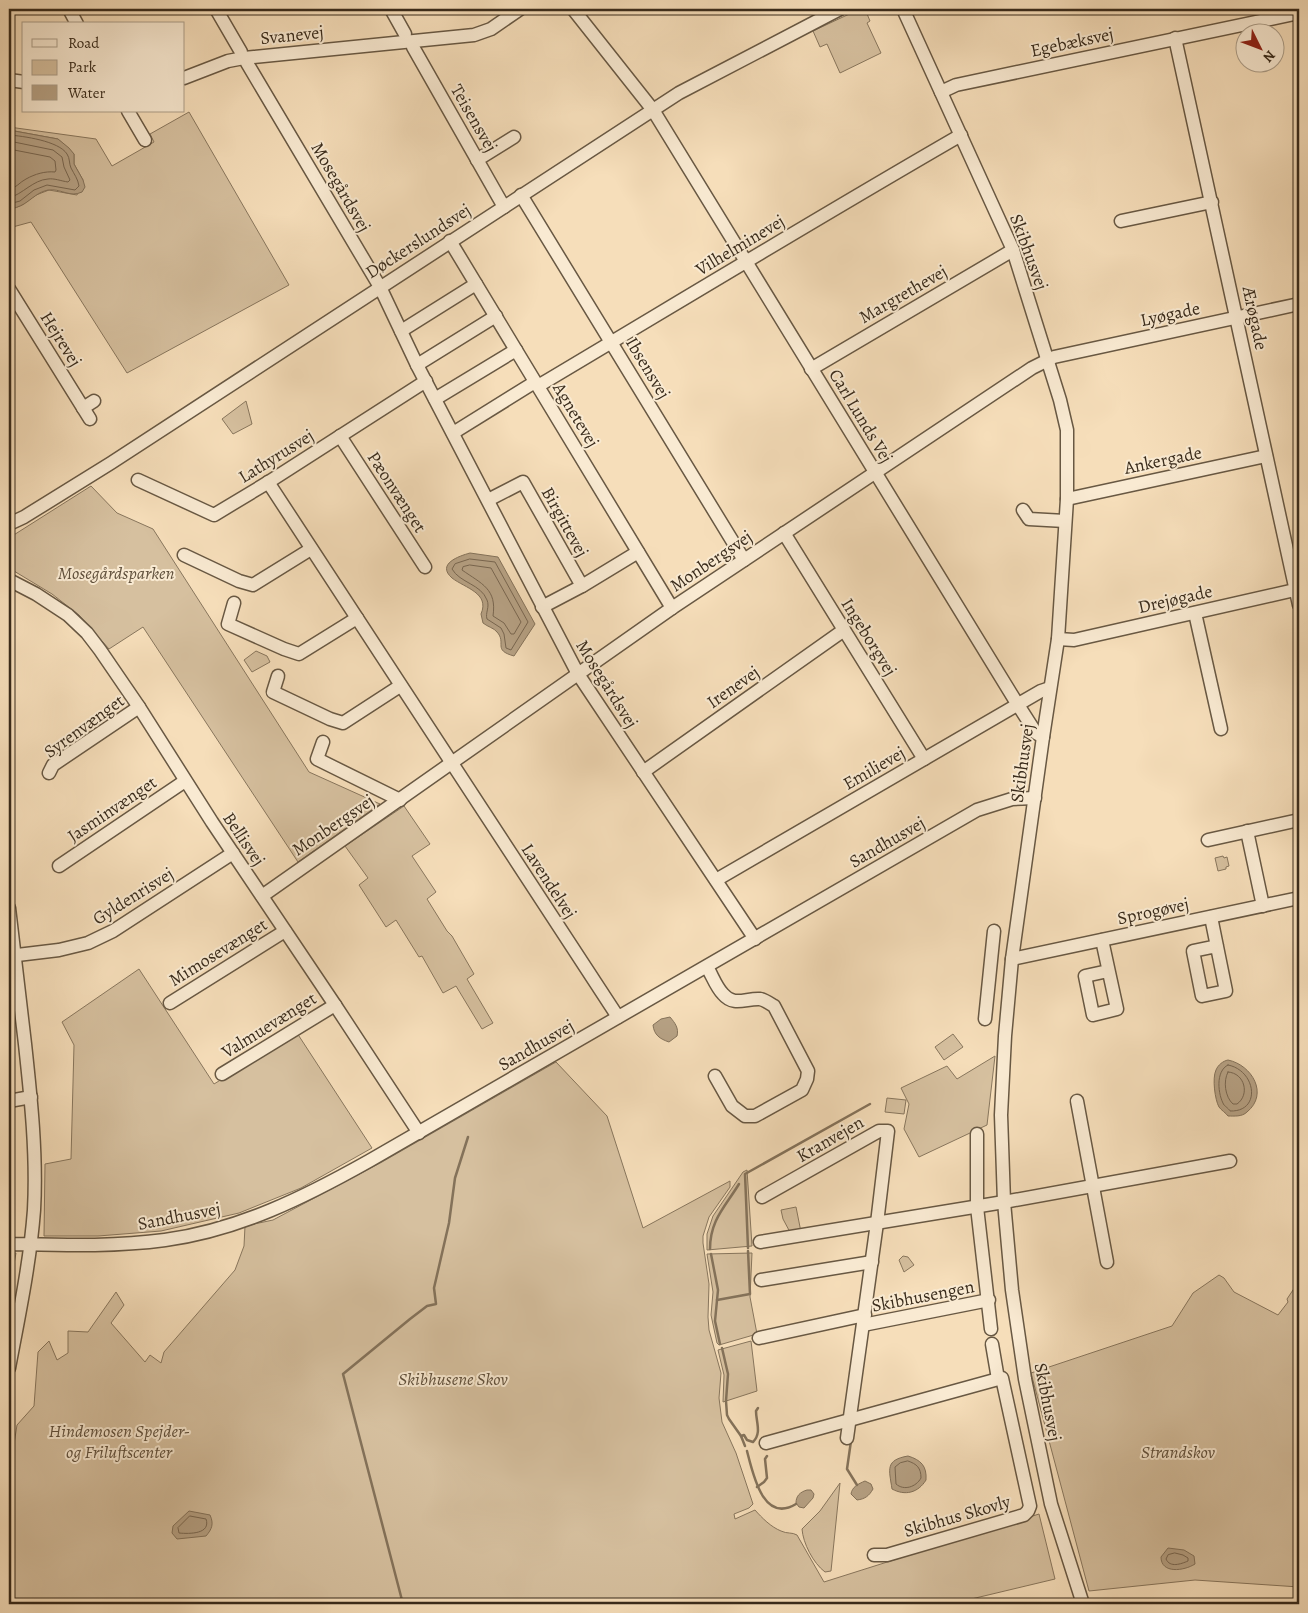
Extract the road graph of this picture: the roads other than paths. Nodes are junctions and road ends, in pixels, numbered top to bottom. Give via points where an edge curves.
1 (69, 9) edge
2 (216, 9) edge
3 (391, 9) edge
4 (520, 9) edge
5 (573, 9) edge
6 (840, 9) edge
7 (903, 9) edge
8 (1299, 13) edge
9 (77, 22) edge
10 (405, 34) dead end
11 (1175, 38) junction
12 (413, 47) dead end
13 (185, 78) edge
14 (9, 80) edge
15 (22, 82) edge
16 (941, 92) junction
17 (653, 110) junction
18 (129, 112) edge
19 (961, 135) junction
20 (514, 137) dead end
21 (145, 140) dead end
22 (478, 160) junction
23 (521, 195) junction
24 (1212, 202) junction
25 (504, 207) junction
26 (1121, 221) dead end
27 (450, 242) junction
28 (1013, 250) junction
29 (746, 261) junction
30 (476, 284) junction
31 (380, 287) junction
32 (9, 289) edge
33 (1299, 304) edge
34 (496, 316) junction
35 (1237, 318) junction
36 (401, 331) junction
37 (612, 342) junction
38 (516, 350) junction
39 (1048, 360) junction
40 (417, 365) junction
41 (811, 368) junction
42 (426, 381) junction
43 (537, 384) junction
44 (435, 399) junction
45 (89, 409) dead end
46 (453, 432) junction
47 (340, 436) junction
48 (1266, 456) junction
49 (874, 472) junction
50 (138, 480) dead end
51 (268, 482) junction
52 (1067, 499) junction
53 (488, 500) junction
54 (1022, 510) dead end
55 (24, 517) junction
56 (1065, 521) junction
57 (9, 524) edge
58 (9, 530) edge
59 (784, 533) junction
60 (311, 549) junction
61 (638, 552) junction
62 (184, 555) dead end
63 (744, 560) junction
64 (425, 567) dead end
65 (9, 575) edge
66 (14, 582) edge
67 (582, 586) junction
68 (1298, 590) edge
69 (234, 603) dead end
70 (1299, 605) edge
71 (542, 607) junction
72 (672, 608) junction
73 (1195, 613) junction
74 (357, 618) junction
75 (844, 630) junction
76 (1058, 639) junction
77 (578, 674) junction
78 (278, 676) dead end
79 (400, 686) junction
80 (1050, 688) junction
81 (1018, 705) junction
82 (139, 707) junction
83 (1221, 729) dead end
84 (1043, 737) junction
85 (323, 742) dead end
86 (924, 759) junction
87 (452, 763) junction
88 (643, 772) junction
89 (49, 773) dead end
90 (185, 781) junction
91 (1035, 798) junction
92 (400, 800) junction
93 (1299, 820) edge
94 (1246, 832) junction
95 (1208, 840) dead end
96 (233, 853) junction
97 (59, 866) dead end
98 (716, 880) junction
99 (262, 896) junction
100 (1299, 898) edge
101 (1262, 906) junction
102 (9, 908) edge
103 (1211, 917) junction
104 (285, 931) junction
105 (994, 931) dead end
106 (755, 939) junction
107 (1102, 940) junction
108 (1217, 946) dead end
109 (12, 956) edge
110 (1012, 959) junction
111 (707, 967) junction
112 (1108, 971) dead end
113 (170, 1003) dead end
114 (335, 1005) junction
115 (1007, 1009) junction
116 (618, 1018) junction
117 (222, 1074) dead end
118 (715, 1076) dead end
119 (31, 1097) junction
120 (9, 1101) edge
121 (1077, 1101) dead end
122 (419, 1133) junction
123 (977, 1134) dead end
124 (1230, 1161) dead end
125 (1093, 1185) junction
126 (762, 1197) dead end
127 (1004, 1202) junction
128 (977, 1206) junction
129 (877, 1223) junction
130 (760, 1242) dead end
131 (9, 1244) edge
132 (30, 1244) junction
133 (872, 1262) junction
134 (1107, 1262) dead end
135 (761, 1280) dead end
136 (989, 1300) junction
137 (864, 1320) junction
138 (991, 1329) dead end
139 (759, 1338) dead end
140 (992, 1344) dead end
141 (9, 1368) edge
142 (998, 1379) junction
143 (850, 1419) junction
144 (847, 1438) dead end
145 (766, 1443) dead end
146 (874, 1555) dead end
147 (1084, 1604) edge

1 - 9 street
2 - 31 street, Mosegårdsvej
3 - 10 street
4 - 13 street, Svanevej via 491,29 474,35 244,58
5 - 17 street, Carl Lunds Vej
6 - 17 street, Døckerslundsvej via 708,77
7 - 16 street, Skibhusvej
8 - 11 street, Egebæksvej
11 - 16 street, Egebæksvej via 956,84
11 - 24 street, Ærøgade
12 - 22 street, Teisensvej
14 - 15 street
16 - 19 street, Skibhusvej
17 - 23 street, Døckerslundsvej
17 - 29 street, Carl Lunds Vej
18 - 21 street
19 - 28 street, Skibhusvej
19 - 29 street, Vilhelminevej
20 - 22 street
22 - 25 street, Teisensvej
23 - 25 street, Døckerslundsvej
23 - 37 street, Ibsensvej
24 - 26 street
24 - 35 street, Ærøgade
25 - 27 street, Døckerslundsvej
27 - 30 street, Agnetevej
27 - 31 street, Døckerslundsvej
28 - 39 street, Skibhusvej
28 - 41 street, Margrethevej
29 - 37 street, Vilhelminevej
29 - 41 street, Carl Lunds Vej
30 - 34 street, Agnetevej
30 - 36 street
31 - 36 street, Mosegårdsvej
31 - 55 street, Døckerslundsvej
32 - 45 street, Hejrevej
33 - 35 street, Lyøgade
34 - 38 street, Agnetevej
34 - 40 street
35 - 39 street, Lyøgade via 1054,356
35 - 48 street, Ærøgade
36 - 40 street, Mosegårdsvej
37 - 43 street, Vilhelminevej
37 - 63 street, Ibsensvej
38 - 43 street, Agnetevej
38 - 44 street
39 - 49 street, Monbergsvej
39 - 52 street, Skibhusvej via 1067,430
40 - 42 street, Mosegårdsvej
41 - 49 street, Carl Lunds Vej
42 - 44 street, Mosegårdsvej
42 - 47 street, Lathyrusvej
43 - 46 street
43 - 61 street, Agnetevej
44 - 46 street, Mosegårdsvej
46 - 53 street, Mosegårdsvej
47 - 51 street, Lathyrusvej
47 - 64 street, Pæonvænget
48 - 52 street, Ankergade
48 - 68 street, Ærøgade
49 - 59 street, Monbergsvej
49 - 81 street, Carl Lunds Vej
50 - 51 street, Lathyrusvej via 214,515
51 - 60 street, Lavendelvej
52 - 56 street, Skibhusvej
53 - 67 street, Birgittevej via 523,482
53 - 71 street, Mosegårdsvej
54 - 56 street via 1029,519
55 - 57 street, Døckerslundsvej
55 - 58 street, Døckerslundsvej
56 - 76 street, Skibhusvej
59 - 63 street, Monbergsvej
59 - 75 street, Ingeborgvej
60 - 62 street via 253,585
60 - 74 street, Lavendelvej
61 - 67 street, Birgittevej
61 - 72 street, Agnetevej
63 - 72 street, Monbergsvej
65 - 66 street, Bellisvej
66 - 82 street, Bellisvej via 68,615 87,633
67 - 71 street, Birgittevej
68 - 70 street, Ærøgade
68 - 73 street, Drejøgade
69 - 74 street via 228,624 299,654
71 - 77 street, Mosegårdsvej
72 - 77 street, Monbergsvej
73 - 76 street, Drejøgade via 1074,640
73 - 83 street
74 - 79 street, Lavendelvej
75 - 86 street, Ingeborgvej
75 - 88 street, Irenevej
76 - 80 street, Skibhusvej
77 - 87 street, Monbergsvej
77 - 88 street, Mosegårdsvej
78 - 79 street via 273,692 330,720 343,723
79 - 87 street, Lavendelvej
80 - 81 street, Emilievej
80 - 84 street, Skibhusvej
81 - 84 street, Carl Lunds Vej via 1036,733
81 - 86 street, Emilievej
82 - 89 street, Syrenvænget via 53,765
82 - 90 street, Bellisvej
84 - 91 street, Skibhusvej
85 - 92 street, Monbergsvej via 317,759
86 - 98 street, Emilievej
87 - 92 street, Monbergsvej
87 - 116 street, Lavendelvej
88 - 98 street, Mosegårdsvej
90 - 96 street, Bellisvej
90 - 97 street, Jasminvænget
91 - 106 street, Sandhusvej via 1012,799 977,810
91 - 110 street, Skibhusvej
92 - 99 street, Monbergsvej
93 - 94 street
94 - 95 street
94 - 101 street
96 - 99 street, Bellisvej
96 - 109 street, Gyldenrisvej via 114,931 88,943
98 - 106 street, Mosegårdsvej
99 - 104 street, Bellisvej
100 - 101 street, Sprogøvej
101 - 103 street, Sprogøvej
102 - 109 street
103 - 107 street, Sprogøvej
103 - 108 street, Sprogøvej
104 - 113 street, Mimosevænget
104 - 114 street, Bellisvej
105 - 115 street via 986,1013
106 - 111 street, Sandhusvej
107 - 110 street, Sprogøvej
107 - 112 street, Sprogøvej
109 - 119 street
110 - 115 street, Skibhusvej
111 - 116 street, Sandhusvej
111 - 118 street via 729,999 737,1002 759,999 774,1006 808,1071 802,1090 755,1116 745,1116 732,1106
114 - 117 street, Valmuevænget
114 - 122 street, Bellisvej
115 - 127 street, Skibhusvej via 1001,1115
116 - 122 street, Sandhusvej
119 - 120 street
119 - 132 street via 34,1184
121 - 125 street
122 - 132 street, Sandhusvej via 299,1199 210,1231 165,1240 90,1245
123 - 128 street, Skibhusengen
124 - 125 street
125 - 127 street
125 - 134 street
126 - 129 street, Kranvejen via 880,1131 888,1131
127 - 128 street
127 - 147 street, Skibhusvej via 1024,1379 1052,1504
128 - 129 street
128 - 136 street, Skibhusengen
129 - 130 street
129 - 133 street, Kranvejen
131 - 132 street, Sandhusvej
132 - 141 street
133 - 135 street
133 - 137 street, Kranvejen
136 - 137 street, Skibhusengen
136 - 138 street, Skibhusengen
137 - 139 street
137 - 143 street, Kranvejen
140 - 142 street, Skibhus Skovly
142 - 143 street
142 - 146 street, Skibhus Skovly via 1002,1378 1030,1506 1028,1511 1024,1515 887,1555
143 - 144 street, Kranvejen
143 - 145 street

